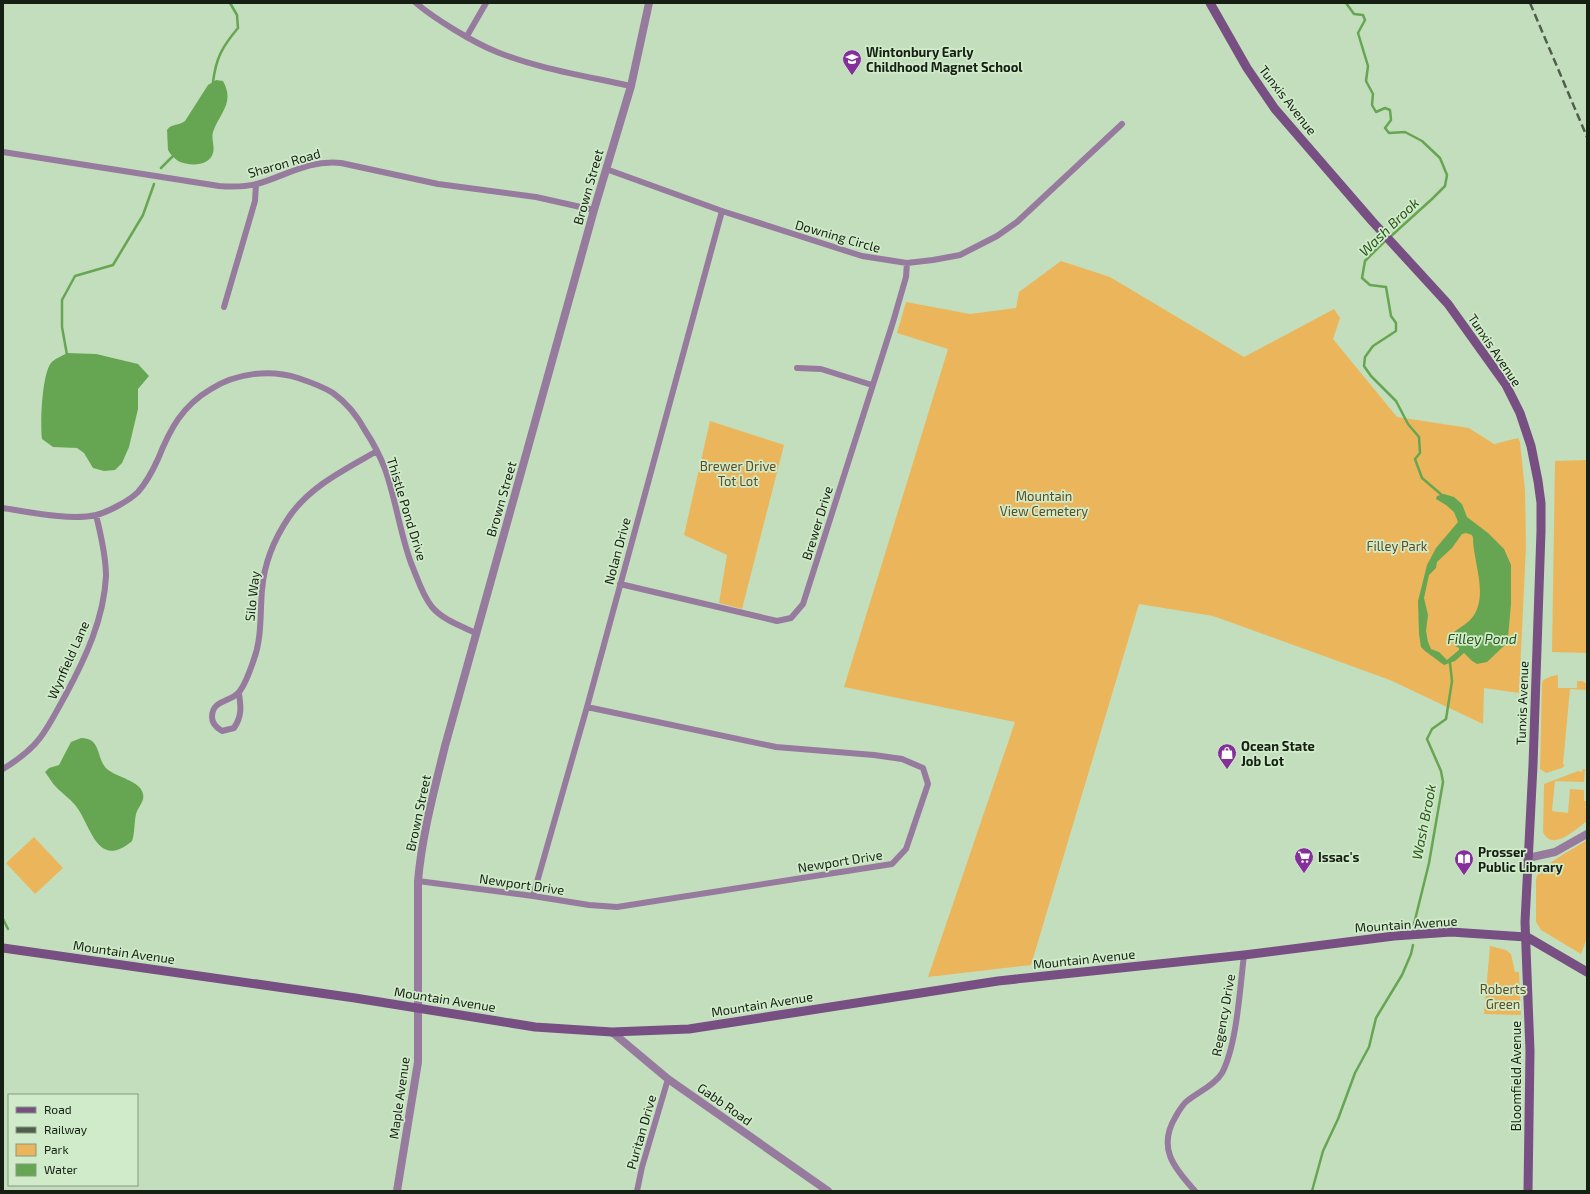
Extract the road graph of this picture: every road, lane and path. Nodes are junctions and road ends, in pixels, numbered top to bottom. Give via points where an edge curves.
1 (416, 3) edge
2 (486, 3) edge
3 (649, 3) edge
4 (1210, 3) edge
5 (467, 36) junction
6 (631, 86) junction
7 (1122, 124) dead end
8 (3, 152) edge
9 (606, 169) junction
10 (256, 184) junction
11 (594, 210) junction
12 (722, 211) junction
13 (907, 263) junction
14 (224, 307) dead end
15 (797, 368) dead end
16 (872, 384) junction
17 (377, 451) junction
18 (3, 508) edge
19 (96, 515) junction
20 (620, 584) junction
21 (476, 633) junction
22 (239, 694) junction
23 (587, 707) junction
24 (3, 769) edge
25 (1587, 834) edge
26 (1528, 858) junction
27 (418, 880) junction
28 (533, 896) junction
29 (1526, 937) junction
30 (3, 948) edge
31 (1244, 956) junction
32 (1587, 972) edge
33 (418, 1008) junction
34 (612, 1032) junction
35 (668, 1079) junction
36 (397, 1191) edge
37 (637, 1191) edge
38 (828, 1191) edge
39 (1195, 1191) edge
40 (1528, 1191) edge

1 - 5 street
2 - 5 street
3 - 6 street, Brown Street
4 - 26 main road, Tunxis Avenue via 1247,68 1275,109 1448,304 1506,384 1520,413 1531,446 1541,503
5 - 6 street via 496,52 522,60
6 - 9 street, Brown Street
7 - 13 street, Downing Circle via 1017,222 997,236 960,255
8 - 10 street, Sharon Road via 220,186 240,187
9 - 11 street, Brown Street
9 - 12 street, Downing Circle
10 - 11 street, Sharon Road via 305,166 328,162 341,163 438,184 536,197
10 - 14 street via 255,201
11 - 21 street, Brown Street
12 - 13 street, Downing Circle via 862,256
12 - 20 street, Nolan Drive
13 - 16 street, Brewer Drive via 906,277
15 - 16 street via 821,369
16 - 20 street, Brewer Drive via 804,604 792,618 777,621
17 - 19 street, Thistle Pond Drive via 360,422 332,392 290,375 270,373 230,379 211,388 176,420 153,470 138,492 117,507
17 - 21 street, Thistle Pond Drive via 385,470 408,553 424,594 441,615
17 - 22 street, Silo Way via 313,491 290,516 278,535 268,560 264,580 260,631 254,659
18 - 19 street, Thistle Pond Drive via 73,518
19 - 24 street, Wynfield Lane via 106,575 104,595 94,634 66,693 40,739
20 - 23 street, Nolan Drive
21 - 27 street, Brown Street via 426,819
22 - 22 street, Silo Way via 214,709 212,720 222,731 234,728 240,718
23 - 28 street, Nolan Drive
23 - 28 street, Newport Drive via 776,747 902,759 923,768 928,784 906,849 892,864 617,907
25 - 26 street via 1555,852
26 - 29 main road, Tunxis Avenue
27 - 28 street, Newport Drive
27 - 33 street, Brown Street
29 - 31 main road, Mountain Avenue via 1452,932 1394,936
29 - 32 main road
29 - 40 main road, Bloomfield Avenue via 1530,1051
30 - 33 main road, Mountain Avenue
31 - 34 main road, Mountain Avenue via 998,981 689,1029
31 - 39 street, Regency Drive via 1228,1060 1222,1074 1213,1083 1185,1102 1172,1124 1167,1139 1168,1152 1173,1164
33 - 34 main road, Mountain Avenue via 535,1027
33 - 36 street, Maple Avenue via 418,1062
34 - 35 street, Gabb Road
35 - 37 street, Puritan Drive
35 - 38 street, Gabb Road

